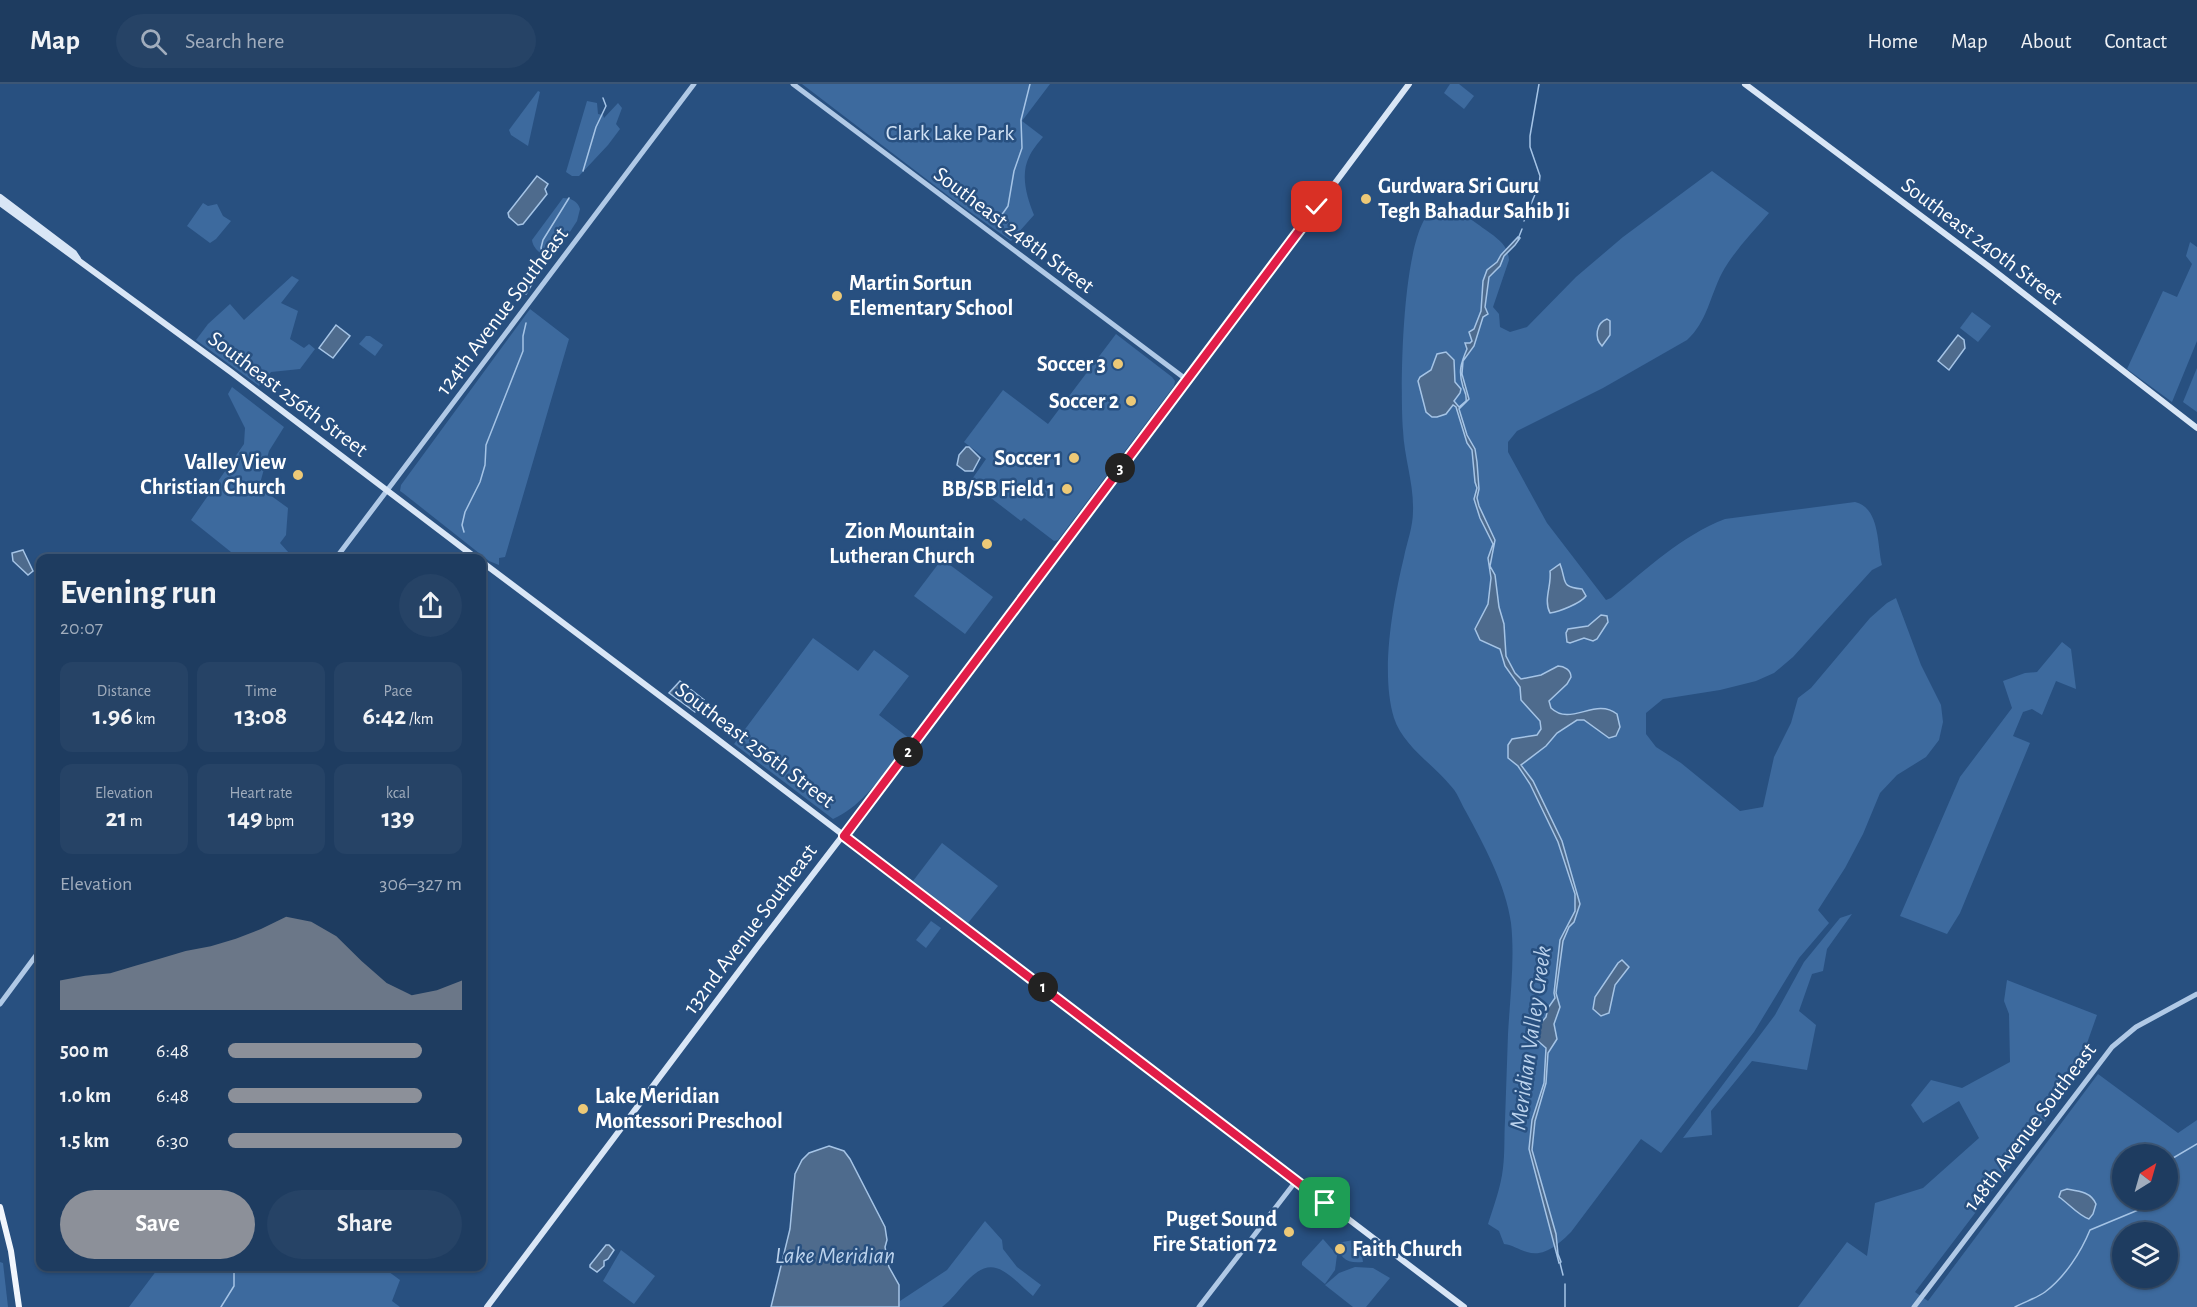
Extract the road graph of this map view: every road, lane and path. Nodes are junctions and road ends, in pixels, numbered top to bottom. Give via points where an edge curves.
1 (694, 84) edge
2 (793, 84) edge
3 (1408, 84) edge
4 (1745, 84) edge
5 (0, 197) edge
6 (0, 203) edge
7 (78, 260) junction
8 (1186, 380) junction
9 (2197, 428) edge
10 (387, 492) junction
11 (339, 554) edge
12 (471, 554) edge
13 (486, 565) edge
14 (844, 836) junction
15 (36, 955) edge
16 (2197, 994) edge
17 (0, 1004) edge
18 (1296, 1181) junction
19 (0, 1206) edge
20 (19, 1307) edge
21 (487, 1307) edge
22 (1199, 1307) edge
23 (1464, 1307) edge
24 (1914, 1307) edge

1 - 10 street, 124th Avenue Southeast
2 - 8 street, Southeast 248th Street
3 - 8 main road, 132nd Avenue Southeast
4 - 9 main road, Southeast 240th Street
5 - 7 main road, Southeast 256th Street
6 - 7 main road, Southeast 256th Street
7 - 10 main road, Southeast 256th Street
8 - 14 main road, 132nd Avenue Southeast
10 - 11 street, 124th Avenue Southeast
10 - 12 main road, Southeast 256th Street
13 - 14 main road, Southeast 256th Street
14 - 18 main road, Southeast 256th Street
14 - 21 main road, 132nd Avenue Southeast
15 - 17 street
16 - 24 street, 148th Avenue Southeast via 2136,1027 2112,1047
18 - 22 street
18 - 23 main road, Southeast 256th Street
19 - 20 main road

